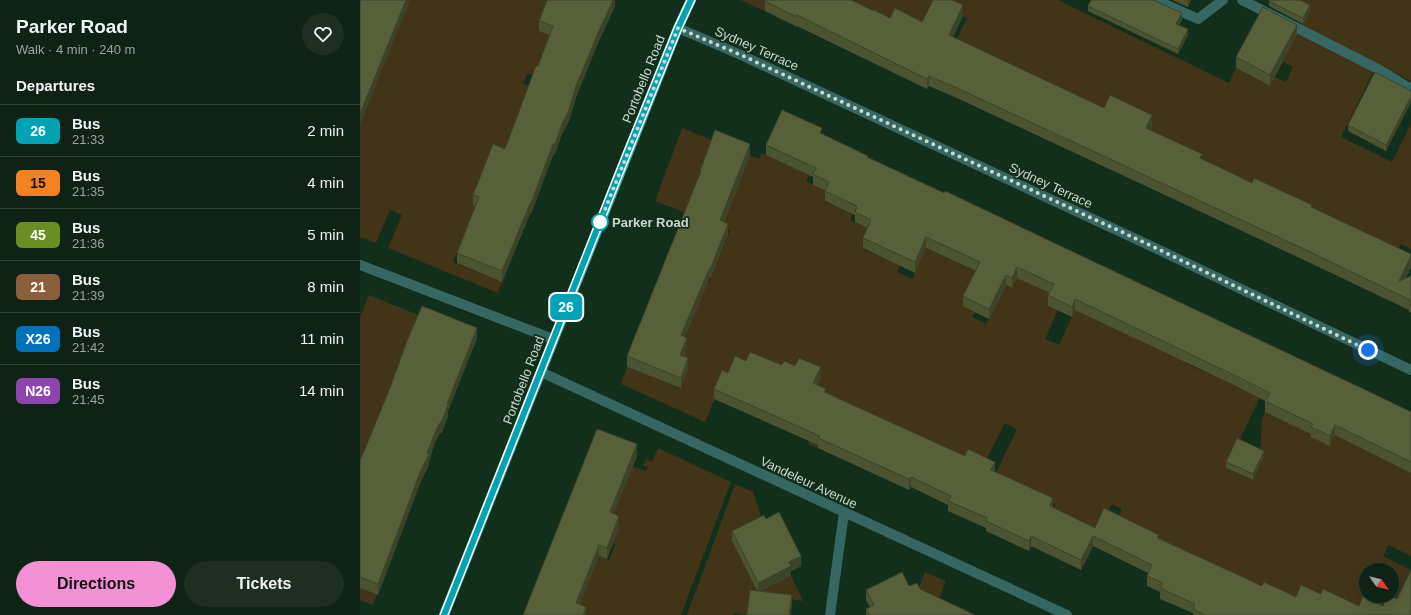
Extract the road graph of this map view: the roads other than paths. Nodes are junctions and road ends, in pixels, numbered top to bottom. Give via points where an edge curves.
1 (691, 0) edge
2 (1156, 0) edge
3 (1223, 0) edge
4 (1242, 0) edge
5 (678, 28) junction
6 (1411, 89) edge
7 (360, 265) edge
8 (553, 339) junction
9 (1411, 370) edge
10 (541, 372) junction
11 (844, 513) junction
12 (444, 615) edge
13 (830, 615) edge
14 (1067, 615) edge

1 - 5 main road, Portobello Road
2 - 3 street via 1198,19
4 - 6 street via 1380,70
5 - 8 main road, Portobello Road
5 - 9 street, Sydney Terrace via 1146,243
7 - 8 street
8 - 10 main road, Portobello Road
10 - 11 street, Vandeleur Avenue
10 - 12 main road, Portobello Road
11 - 13 street
11 - 14 street, Vandeleur Avenue

